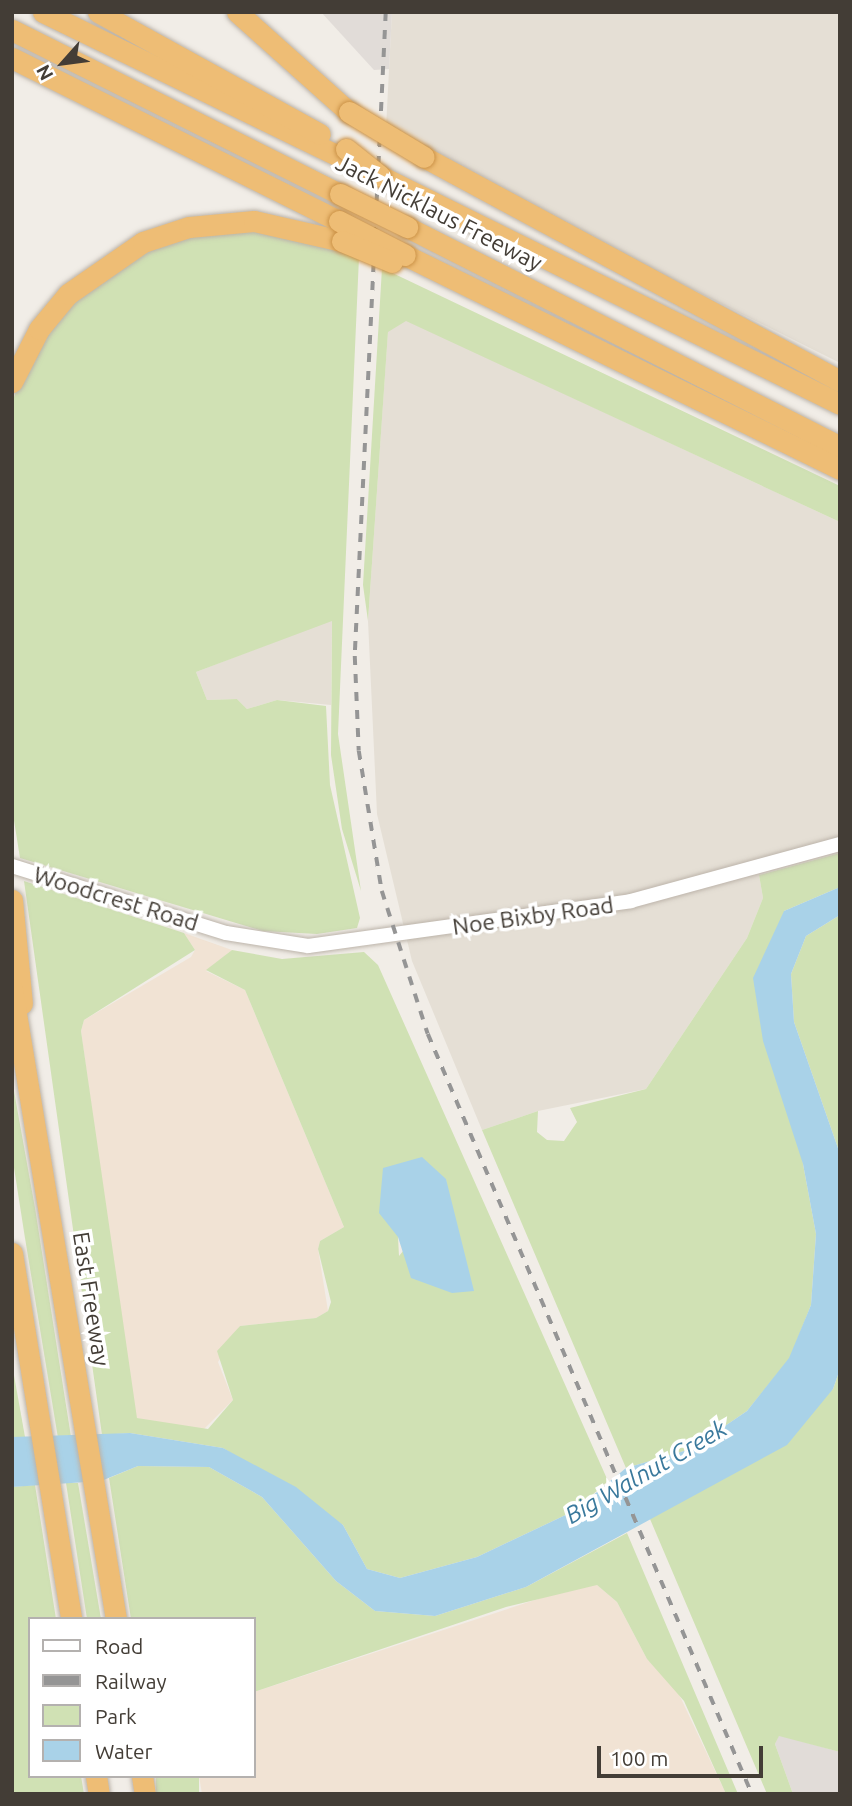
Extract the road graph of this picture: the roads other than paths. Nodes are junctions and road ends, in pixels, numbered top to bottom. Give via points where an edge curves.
1 (43, 12) edge
2 (98, 12) edge
3 (237, 12) edge
4 (12, 30) edge
5 (12, 58) edge
6 (344, 154) junction
7 (340, 231) junction
8 (840, 381) edge
9 (12, 382) edge
10 (840, 404) edge
11 (840, 447) edge
12 (840, 470) edge
13 (840, 844) edge
14 (12, 866) edge
15 (12, 900) edge
16 (220, 931) joint
17 (12, 989) edge
18 (27, 1048) junction
19 (12, 1253) edge
20 (71, 1617) edge
21 (116, 1617) edge

1 - 6 highway, Jack Nicklaus Freeway
2 - 6 highway
3 - 8 highway, bridge via 349,112
4 - 11 highway, Jack Nicklaus Freeway, bridge
5 - 7 highway
6 - 10 highway, Jack Nicklaus Freeway, bridge
7 - 9 highway via 254,221 189,227 143,242 68,294 39,329
7 - 12 highway, bridge
13 - 16 street, Noe Bixby Road via 666,894 574,911 307,946
14 - 16 street, Woodcrest Road
15 - 18 highway
17 - 18 highway, East Freeway
18 - 21 highway, East Freeway
19 - 20 highway

